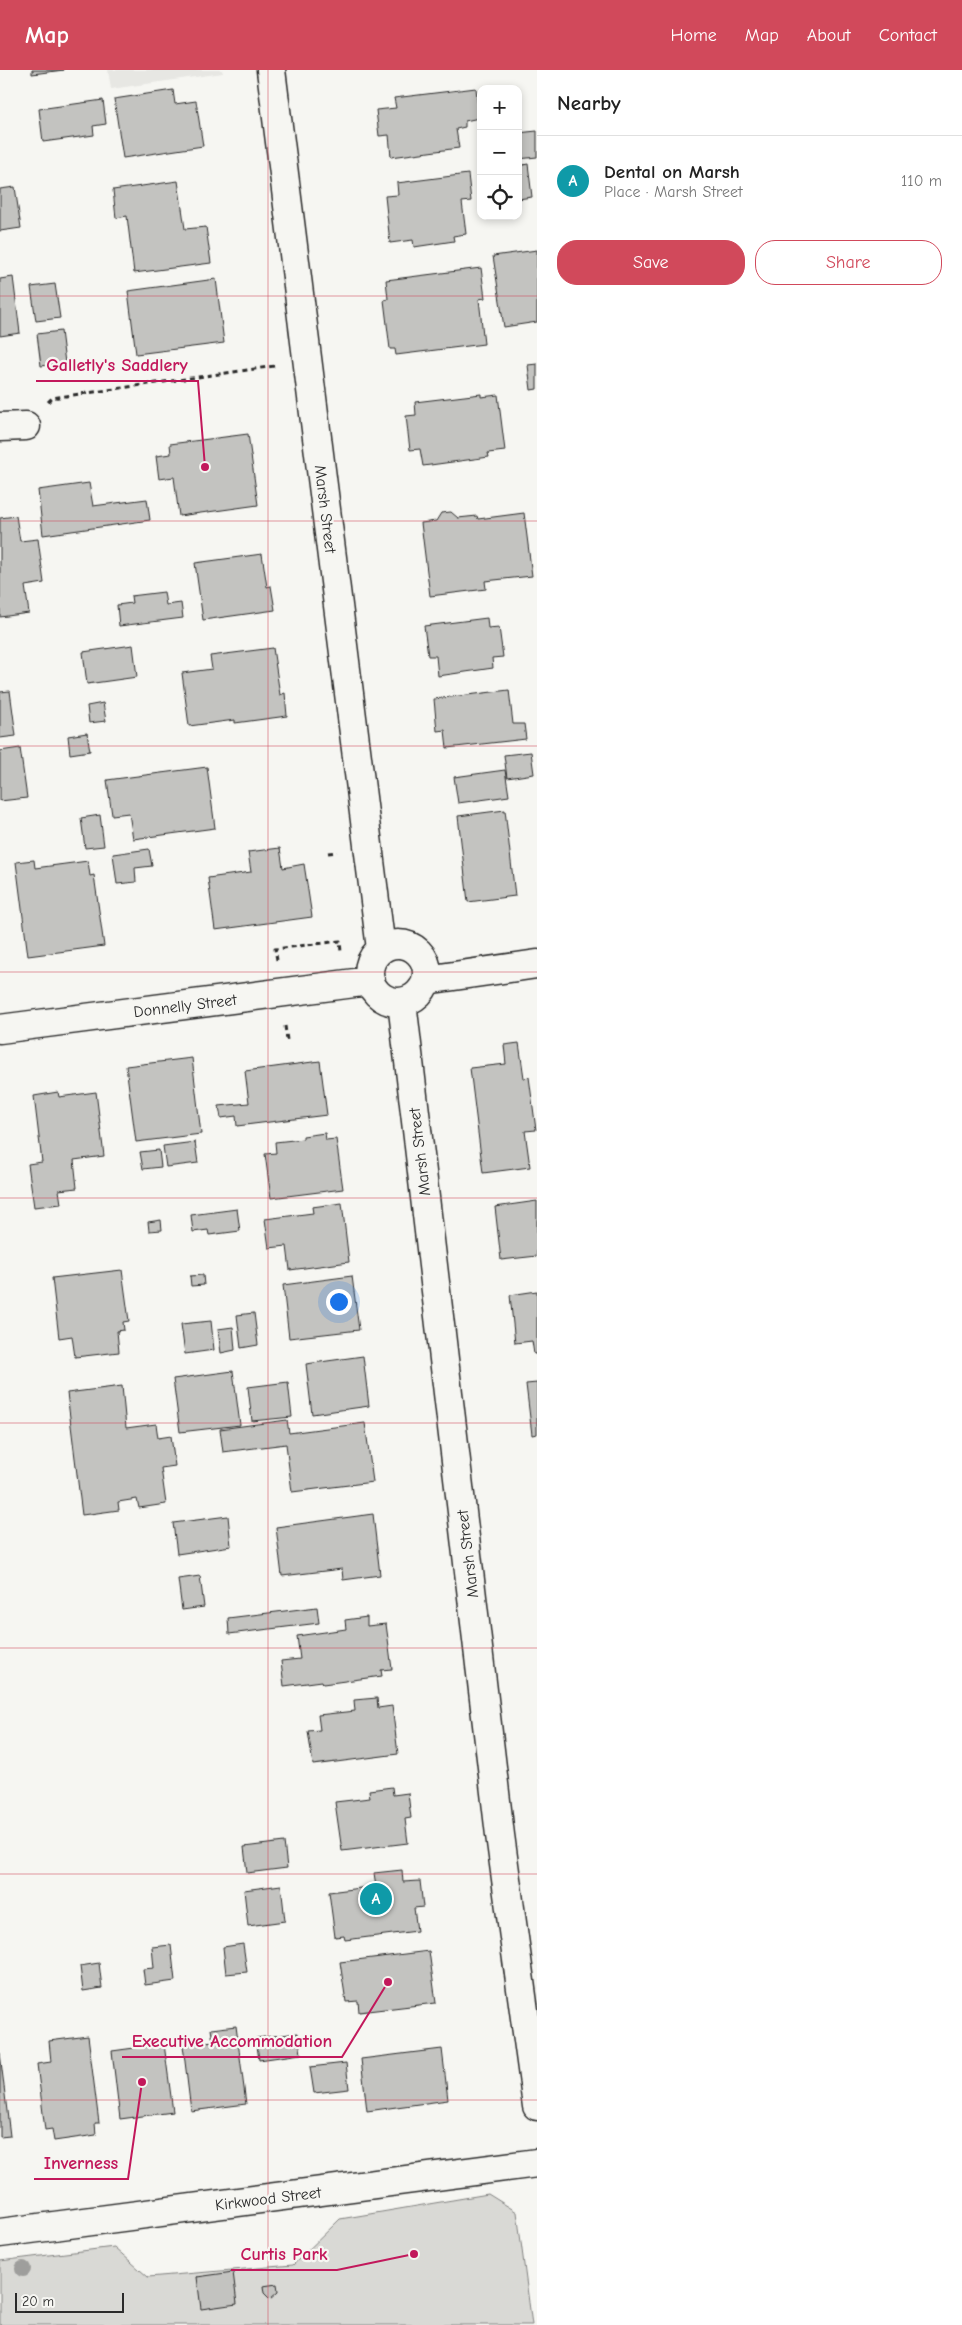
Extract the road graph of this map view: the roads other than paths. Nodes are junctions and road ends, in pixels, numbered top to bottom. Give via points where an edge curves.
1 (271, 70) edge
2 (381, 949) junction
3 (537, 964) edge
4 (426, 980) junction
5 (370, 981) junction
6 (402, 1002) junction
7 (0, 1029) edge
8 (537, 2106) edge
9 (537, 2163) edge
10 (0, 2233) edge

1 - 2 main road, Marsh Street
2 - 4 main road via 398,943 415,949 425,962
2 - 5 main road via 370,963
3 - 4 main road
4 - 6 main road via 418,994
5 - 6 main road via 382,997
5 - 7 main road, Donnelly Street
6 - 8 main road, Marsh Street via 499,1825
9 - 10 main road, Kirkwood Street

